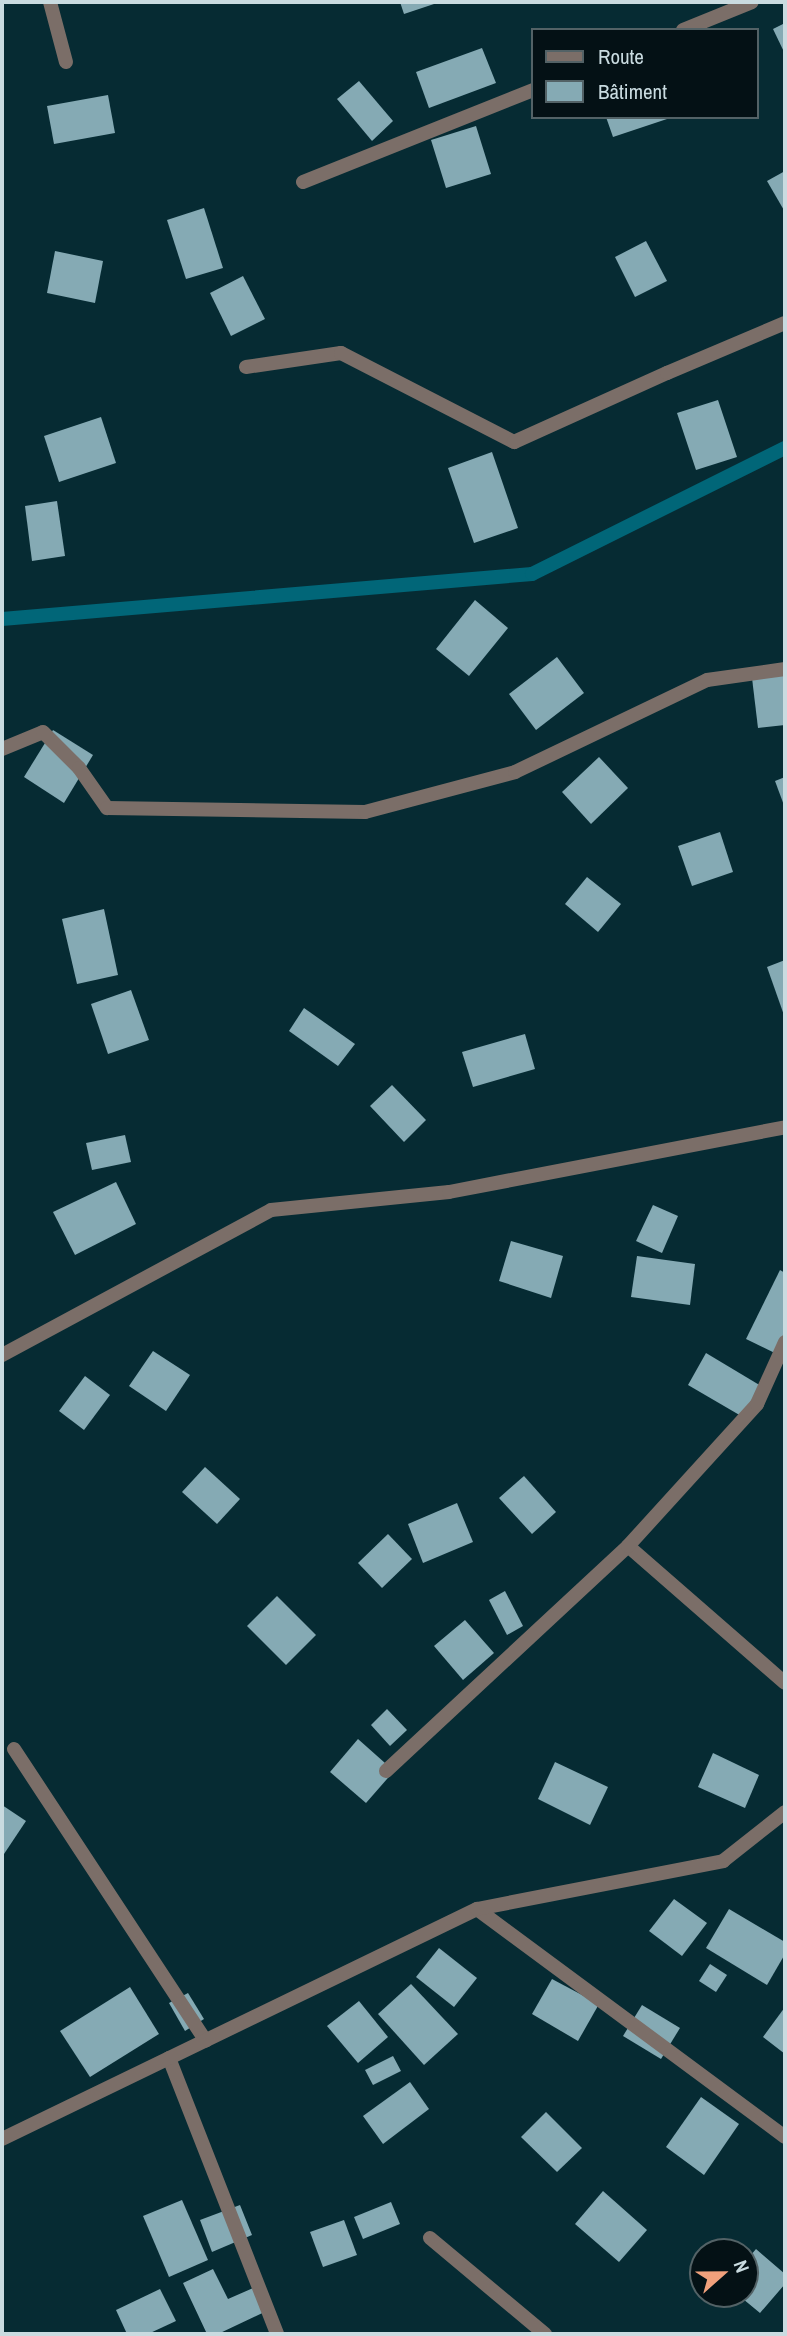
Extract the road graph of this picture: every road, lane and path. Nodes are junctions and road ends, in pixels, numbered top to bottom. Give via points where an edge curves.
1 (50, 2) edge
2 (752, 2) edge
3 (688, 28) edge
4 (66, 62) dead end
5 (532, 90) edge
6 (303, 182) dead end
7 (785, 323) edge
8 (246, 367) dead end
9 (785, 669) edge
10 (2, 749) edge
11 (785, 1127) edge
12 (785, 1342) edge
13 (2, 1356) edge
14 (628, 1546) junction
15 (785, 1683) edge
16 (14, 1749) dead end
17 (386, 1771) dead end
18 (785, 1812) edge
19 (477, 1909) junction
20 (206, 2041) junction
21 (169, 2058) junction
22 (785, 2137) edge
23 (2, 2140) edge
24 (430, 2238) dead end
25 (277, 2334) edge
26 (545, 2334) edge

1 - 4 street
2 - 3 street
5 - 6 street
7 - 8 street via 514,442 341,353
9 - 10 street via 707,680 515,772 365,812 107,808 79,768 43,732
11 - 13 street via 449,1192 271,1210
12 - 14 street via 757,1404
14 - 15 street
14 - 17 street
16 - 20 street
18 - 19 street via 723,1861
19 - 20 street
19 - 22 street
20 - 21 street
21 - 23 street
21 - 25 street
24 - 26 street

